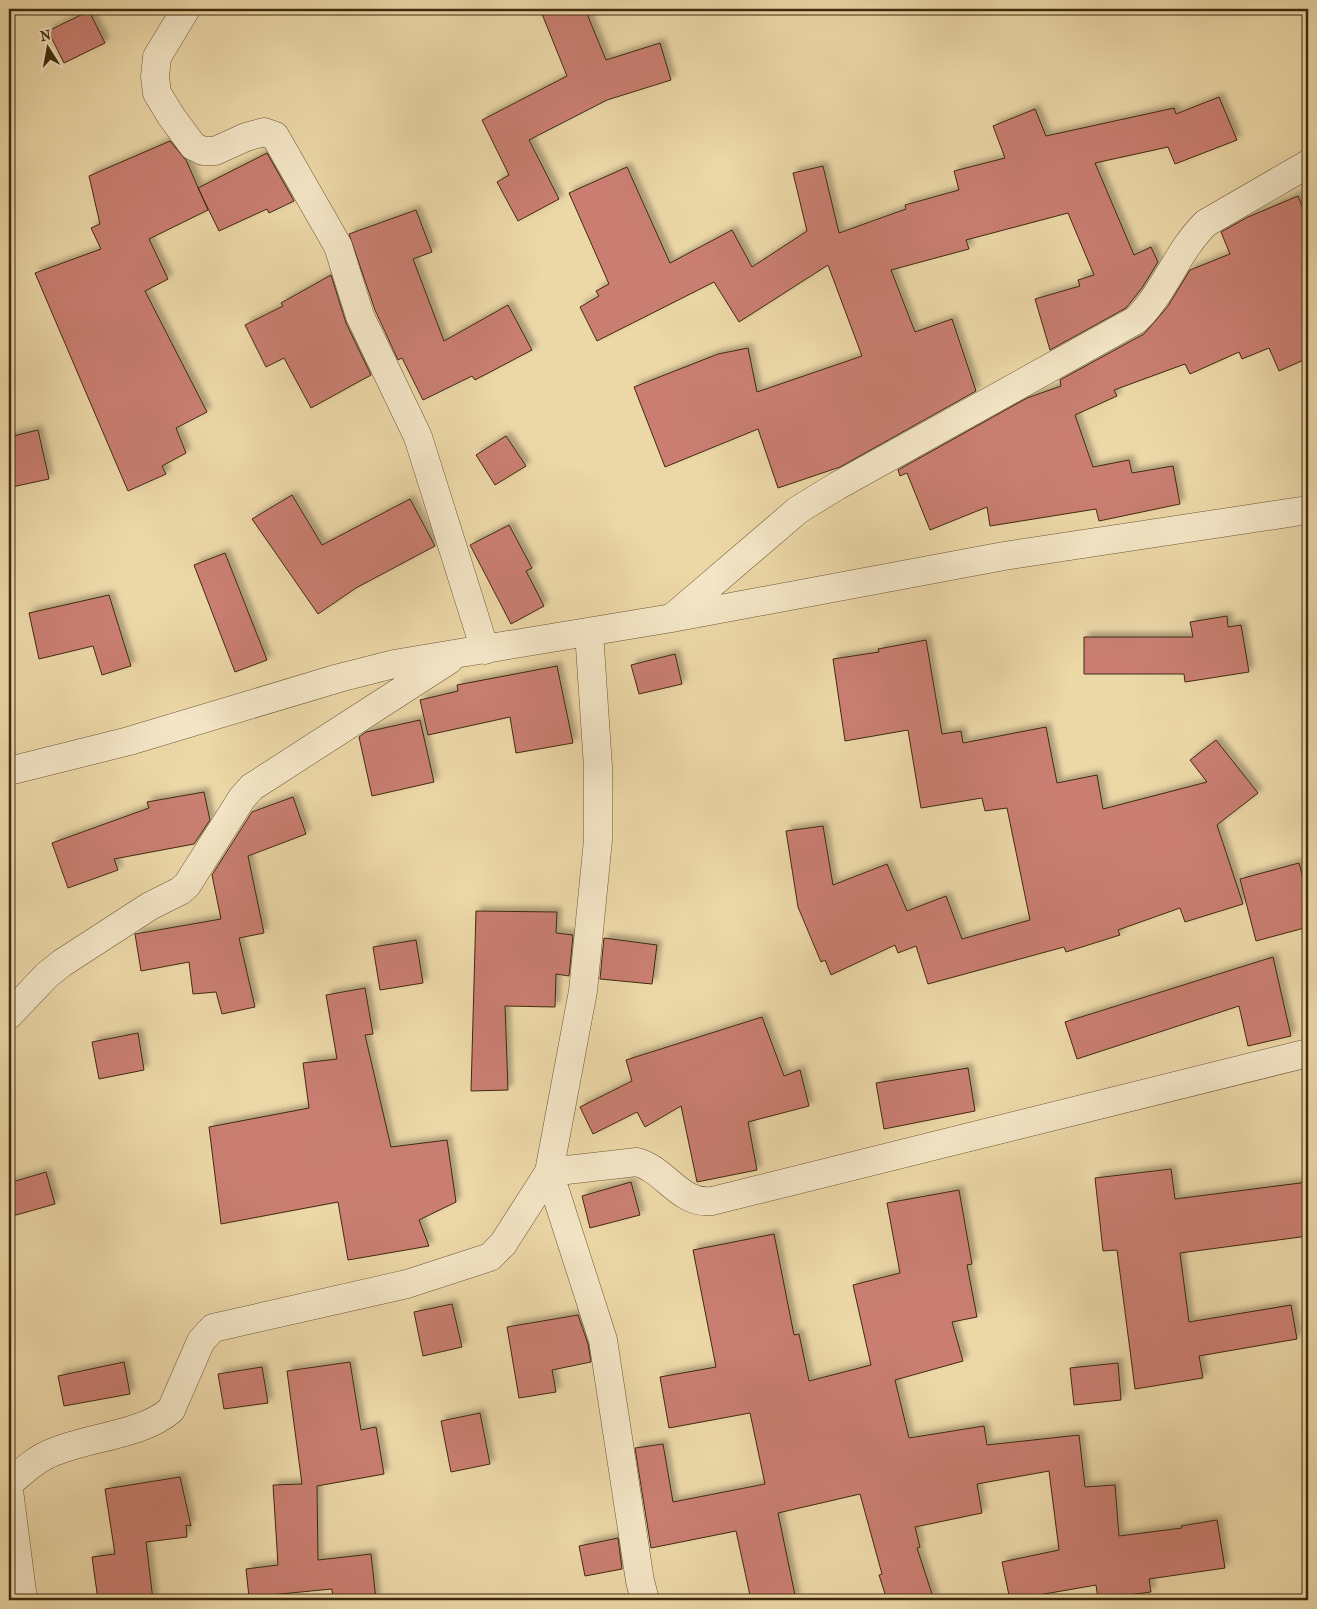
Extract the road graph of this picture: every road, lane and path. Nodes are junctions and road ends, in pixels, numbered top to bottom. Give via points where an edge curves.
1 (186, 9) edge
2 (1308, 164) edge
3 (1308, 510) edge
4 (672, 618) junction
5 (589, 632) junction
6 (472, 652) junction
7 (9, 771) edge
8 (9, 1015) edge
9 (1308, 1053) edge
10 (549, 1172) junction
11 (9, 1483) edge
12 (9, 1490) edge
13 (23, 1600) edge
14 (644, 1600) edge

1 - 6 street via 158,57 157,93 193,146 203,151 215,151 264,132 274,136 338,246 360,316 418,436
2 - 4 street via 1206,224 1195,234 1150,306 1136,320 798,510
3 - 4 street via 1004,556
4 - 5 street
5 - 6 street
5 - 10 street via 598,767 598,840 583,991
6 - 7 street via 394,664 339,678 129,741
6 - 8 street via 252,787 180,892 150,906 62,963
9 - 10 street via 712,1201 688,1199 650,1166 637,1162
10 - 11 street via 503,1244 490,1257 407,1284 213,1328 201,1341 171,1410 163,1417 48,1454
10 - 14 street via 603,1340
12 - 13 street

